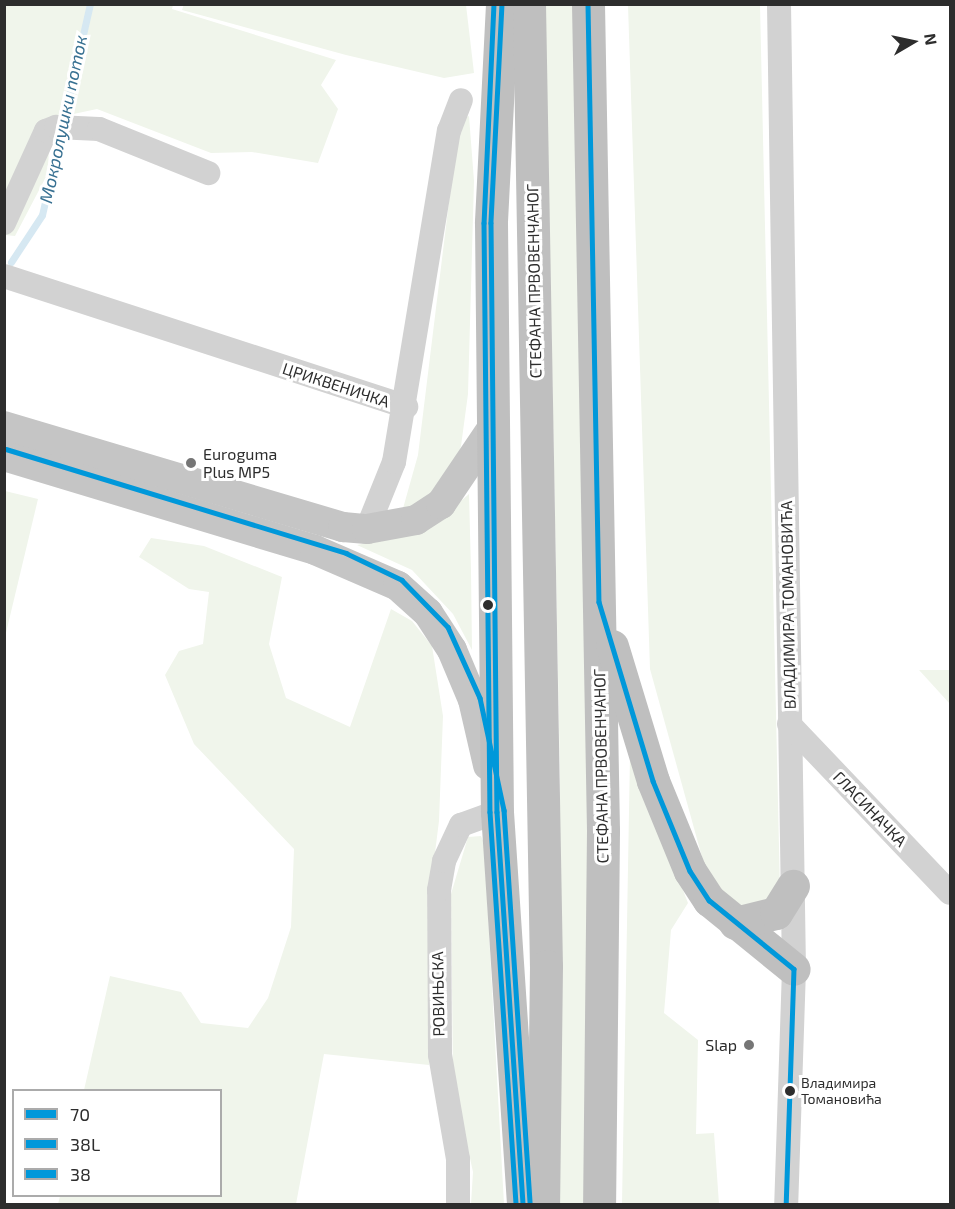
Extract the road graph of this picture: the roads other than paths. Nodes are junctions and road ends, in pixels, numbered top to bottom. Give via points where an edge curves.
1 (502, 4) edge
2 (529, 4) edge
3 (588, 4) edge
4 (779, 4) edge
5 (461, 100) dead end
6 (208, 173) dead end
7 (4, 223) edge
8 (4, 276) edge
9 (406, 407) junction
10 (4, 426) edge
11 (493, 427) junction
12 (4, 456) edge
13 (264, 518) junction
14 (368, 529) junction
15 (599, 602) junction
16 (789, 724) junction
17 (497, 812) junction
18 (793, 886) junction
19 (951, 893) edge
20 (735, 922) junction
21 (794, 969) junction
22 (458, 1204) edge
23 (523, 1204) edge
24 (543, 1204) edge
25 (599, 1204) edge
26 (786, 1204) edge

1 - 11 highway via 491,223
2 - 24 highway, СТЕФАНА ПРВОВЕНЧАНОГ via 545,900
3 - 15 highway, СТЕФАНА ПРВОВЕНЧАНОГ
4 - 16 street, ВЛАДИМИРА ТОМАНОВИЋА
5 - 9 street, ЦРИКВЕНИЧКА via 449,131
6 - 7 street via 99,129 56,127 46,131
8 - 9 street, ЦРИКВЕНИЧКА
9 - 14 street via 385,496
10 - 13 main road
11 - 14 main road via 441,504 416,520
11 - 17 highway
12 - 13 main road
13 - 14 main road
13 - 17 main road via 378,574 428,613 442,631 473,700
15 - 20 highway via 670,828 709,900
15 - 25 highway, СТЕФАНА ПРВОВЕНЧАНОГ
16 - 18 street, ВЛАДИМИРА ТОМАНОВИЋА
16 - 19 street, ГЛАСИНАЧКА
17 - 22 street, РОВИЊСКА via 461,825 444,861 439,890 440,1055 458,1159
17 - 23 highway
18 - 20 highway via 776,913
18 - 21 street, ВЛАДИМИРА ТОМАНОВИЋА
20 - 21 highway
21 - 26 street, ВЛАДИМИРА ТОМАНОВИЋА

